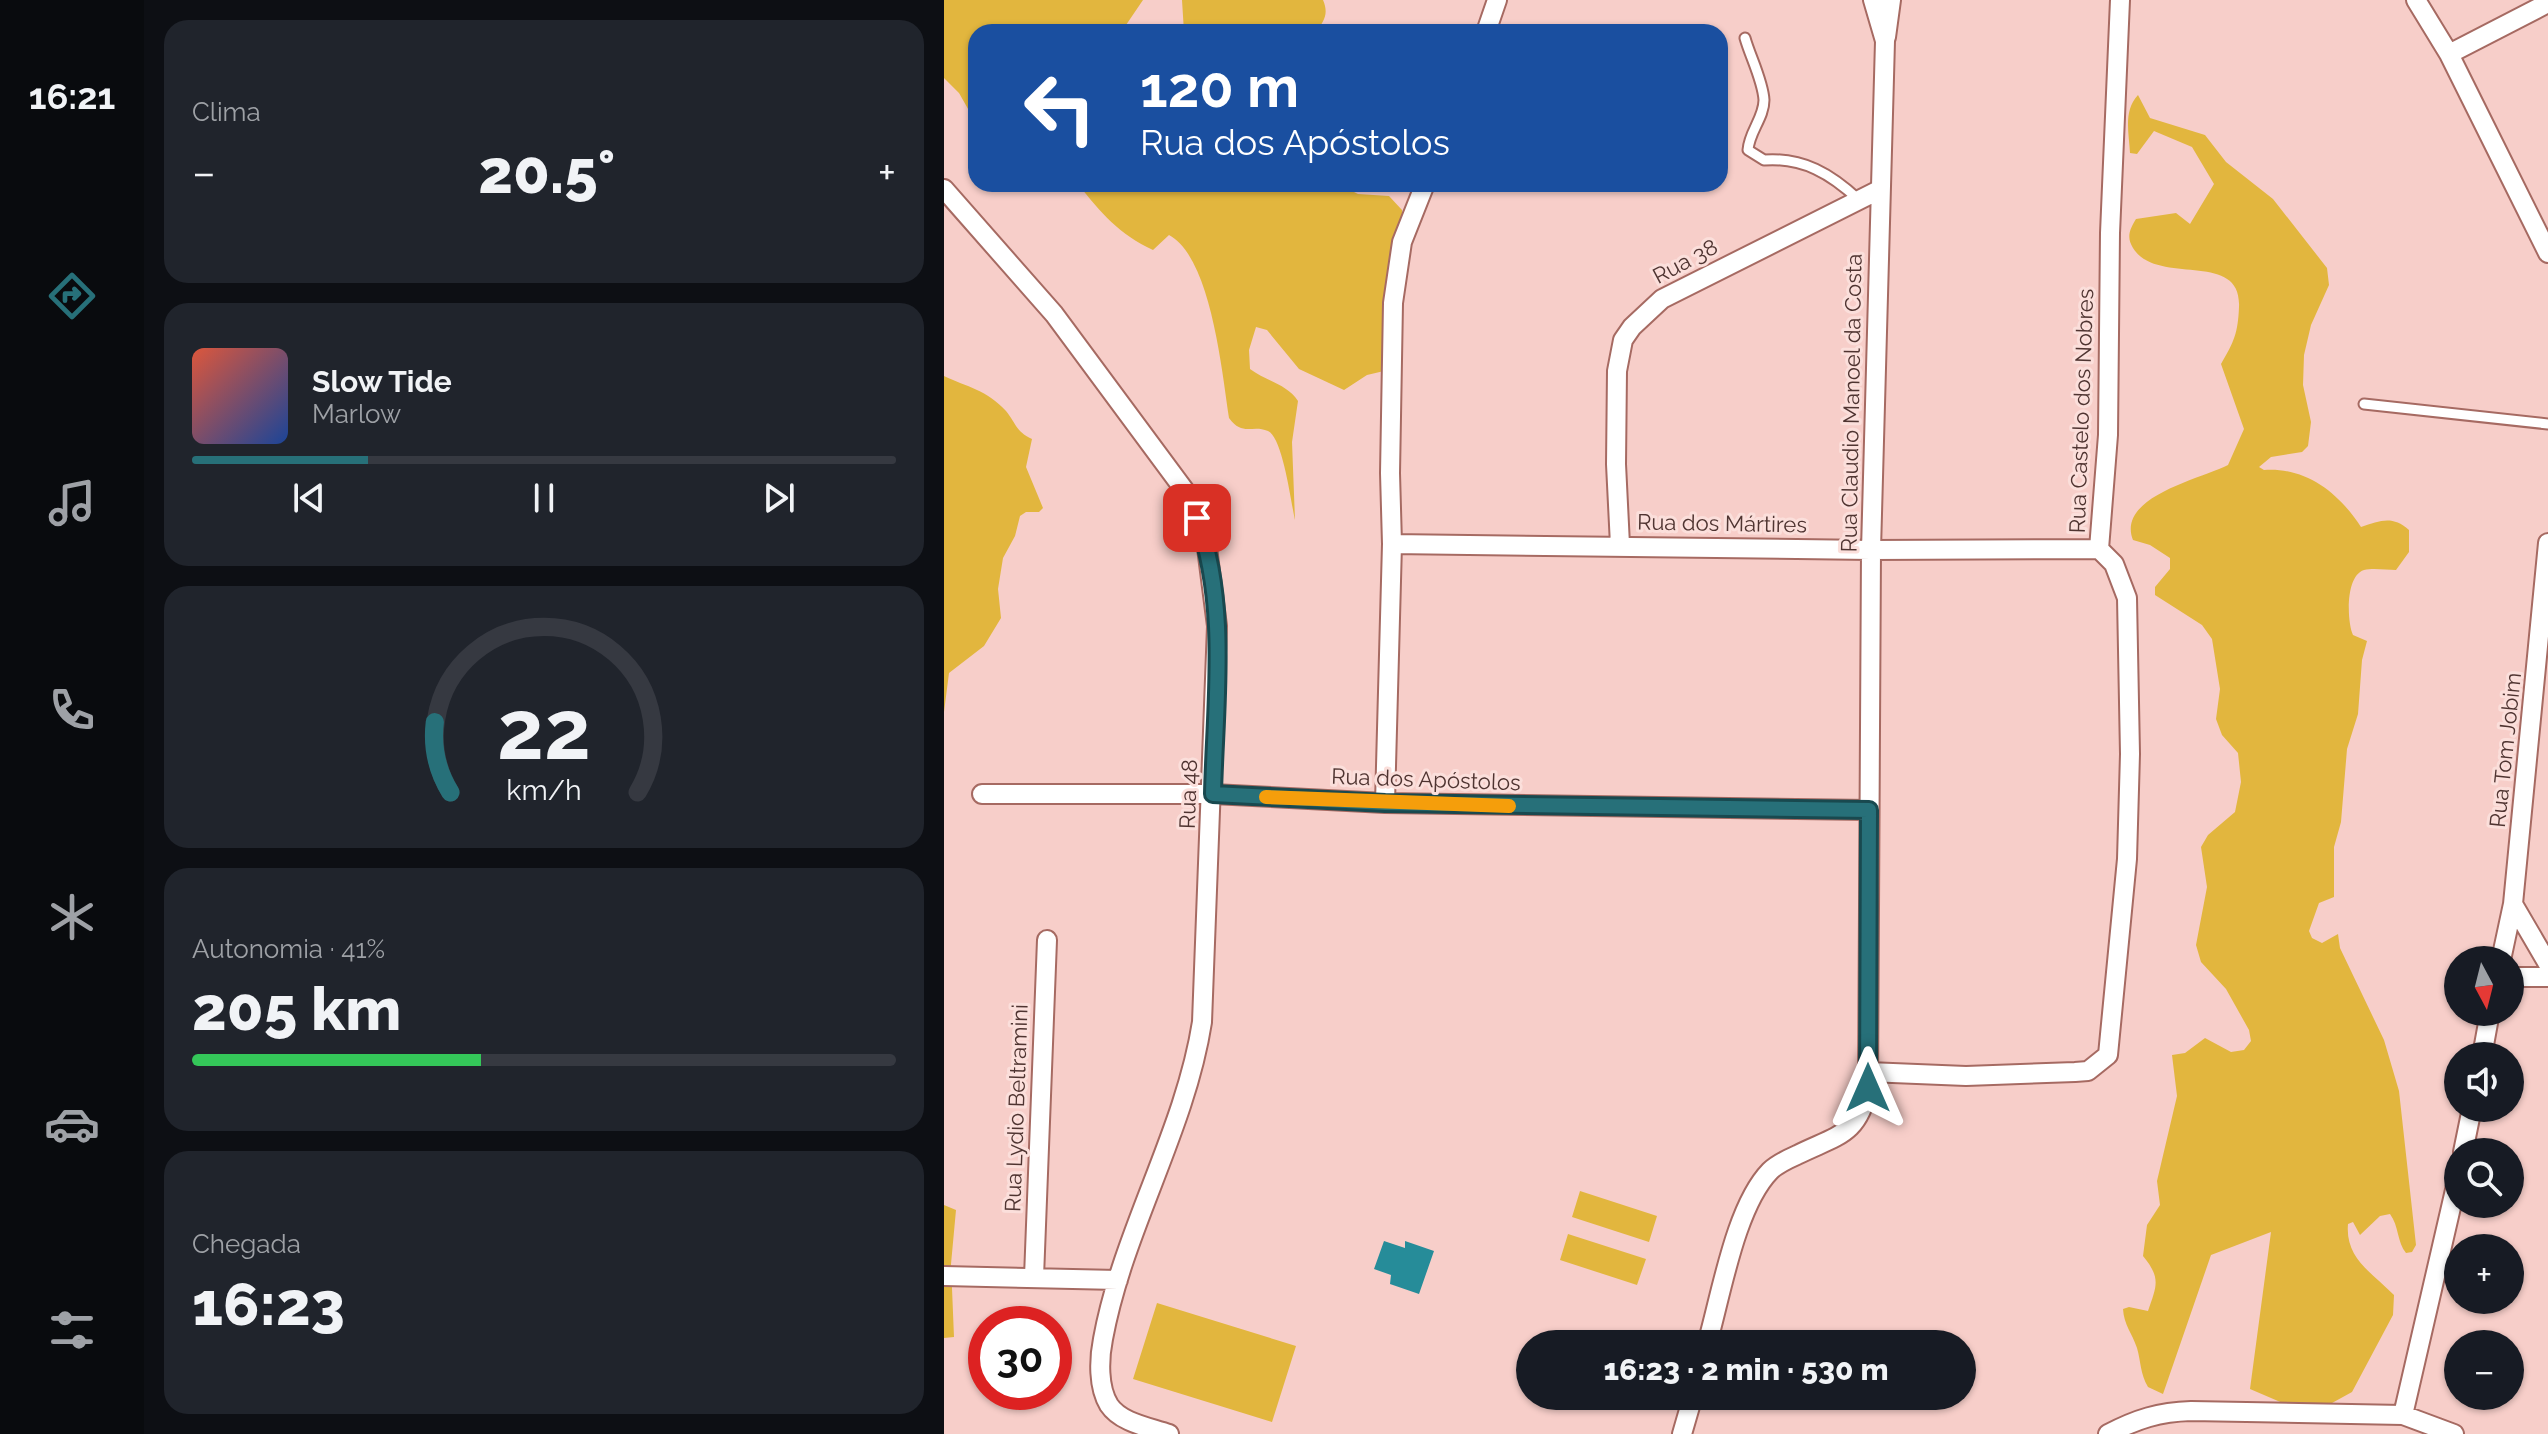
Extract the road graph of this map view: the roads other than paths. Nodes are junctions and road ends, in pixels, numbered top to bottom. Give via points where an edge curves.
1 (1497, 0) edge
2 (1873, 0) edge
3 (1891, 0) edge
4 (2120, 0) edge
5 (2416, 0) edge
6 (2548, 3) edge
7 (1489, 24) edge
8 (1745, 38) dead end
9 (1885, 41) junction
10 (2449, 54) junction
11 (944, 189) edge
12 (1879, 190) junction
13 (1422, 192) edge
14 (1859, 200) junction
15 (2548, 253) edge
16 (2364, 404) dead end
17 (2548, 424) edge
18 (2548, 543) edge
19 (1392, 544) junction
20 (1620, 545) junction
21 (2099, 549) junction
22 (1871, 550) junction
23 (982, 794) dead end
24 (1213, 794) junction
25 (1385, 803) junction
26 (1869, 810) junction
27 (2513, 904) junction
28 (1047, 940) dead end
29 (2504, 946) edge
30 (2548, 964) edge
31 (2524, 977) edge
32 (2548, 977) edge
33 (1868, 1072) junction
34 (2449, 1218) edge
35 (944, 1276) edge
36 (1034, 1277) junction
37 (1118, 1280) junction
38 (1711, 1330) edge
39 (1690, 1410) edge
40 (2403, 1415) junction
41 (1686, 1433) edge
42 (1169, 1434) edge
43 (2108, 1434) edge
44 (2454, 1434) edge

1 - 7 street
2 - 9 street, Rua Claudio Manoel da Costa
3 - 9 street
4 - 21 street, Rua Castelo dos Nobres via 2108,435
5 - 10 street
6 - 10 street
8 - 14 lane via 1764,100 1748,150 1764,160 1814,166
9 - 12 street, Rua Claudio Manoel da Costa
10 - 15 street
11 - 24 street, Rua 48 via 1054,314 1188,495 1206,540 1217,626
12 - 14 street, Rua 38
12 - 22 street, Rua Claudio Manoel da Costa
13 - 19 street via 1402,242 1393,303
14 - 20 street, Rua 38 via 1662,299 1632,327 1623,340 1617,371
16 - 17 lane
18 - 27 street, Rua Tom Jobim
19 - 20 street, Rua dos Mártires
19 - 25 street
20 - 22 street, Rua dos Mártires
21 - 22 street, Rua dos Mártires
21 - 33 street, Rua Castelo dos Nobres via 2114,564 2127,598 2130,754 2127,859 2108,1055 2088,1071 2075,1072
22 - 26 street, Rua Claudio Manoel da Costa
23 - 24 street, Rua dos Apóstolos
24 - 25 street, Rua dos Apóstolos
24 - 37 street, Rua 48 via 1199,1041
25 - 26 street, Rua dos Apóstolos
26 - 33 street, Rua Claudio Manoel da Costa
27 - 29 street, Rua Tom Jobim
27 - 30 street
28 - 36 street, Rua Lydio Beltramini
31 - 32 street
33 - 38 street, Rua Claudio Manoel da Costa via 1860,1119 1771,1170 1760,1186 1732,1251
34 - 40 street
35 - 36 street
36 - 37 street
37 - 42 street, Rua 48 via 1102,1339 1101,1385 1124,1419
39 - 41 street
40 - 43 street via 2162,1412
40 - 44 street

